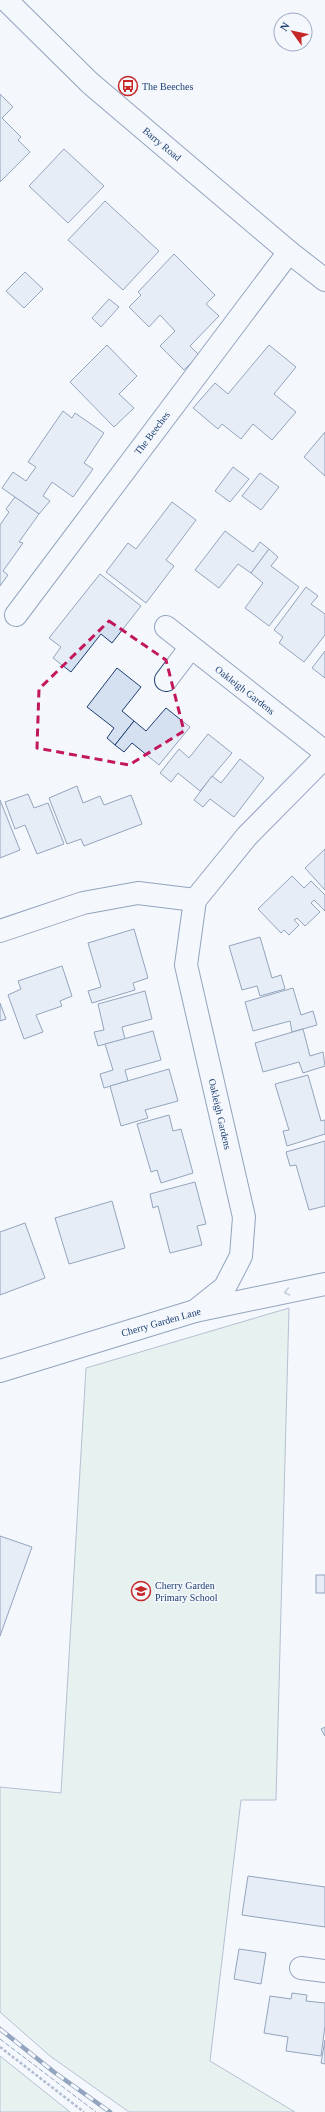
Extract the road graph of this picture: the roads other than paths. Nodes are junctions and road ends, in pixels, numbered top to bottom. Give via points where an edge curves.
1 (6, 0) edge
2 (289, 252) junction
3 (325, 280) edge
4 (16, 615) dead end
5 (166, 627) dead end
6 (191, 647) junction
7 (166, 680) dead end
8 (325, 752) edge
9 (325, 757) edge
10 (195, 900) junction
11 (0, 932) edge
12 (325, 1284) edge
13 (196, 1311) junction
14 (0, 1371) edge
15 (301, 1968) dead end
16 (325, 1971) edge

1 - 2 street, Barry Road via 90,83
2 - 3 street, Barry Road
2 - 4 street, The Beeches
5 - 6 street, Oakleigh Gardens
6 - 7 street
6 - 8 street, Oakleigh Gardens
9 - 10 street via 247,836
10 - 11 street via 138,893 82,903
10 - 13 street, Oakleigh Gardens via 186,966 244,1217 241,1256 225,1287
12 -> 13 street, Cherry Garden Lane
13 - 14 street, Cherry Garden Lane
15 - 16 street

